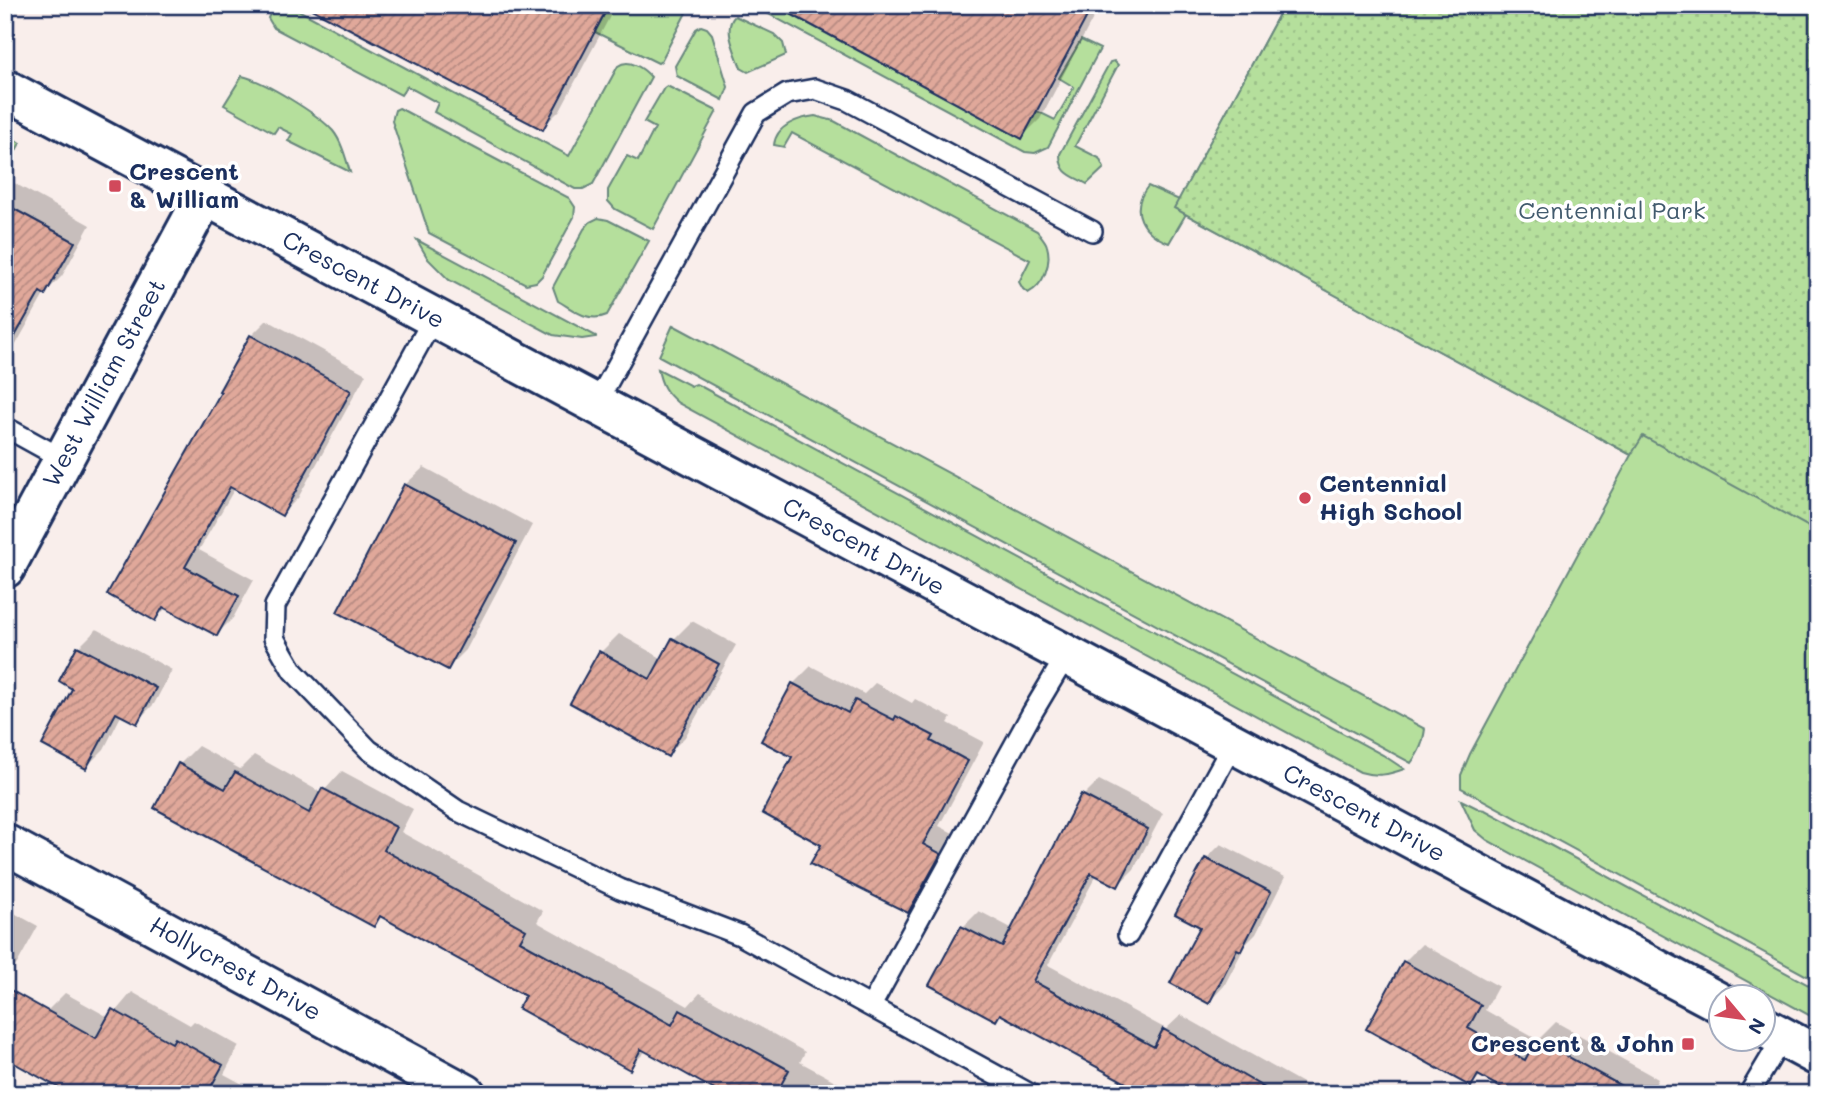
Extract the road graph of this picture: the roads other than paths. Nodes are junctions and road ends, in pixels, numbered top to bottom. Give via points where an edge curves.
1 (5, 89) edge
2 (204, 197) junction
3 (1093, 231) dead end
4 (433, 319) junction
5 (596, 404) junction
6 (5, 427) edge
7 (63, 459) junction
8 (5, 568) edge
9 (1066, 656) junction
10 (1233, 744) junction
11 (5, 844) edge
12 (1128, 934) dead end
13 (1708, 997) edge
14 (871, 1006) junction
15 (1778, 1035) edge
16 (1764, 1054) edge
17 (1818, 1056) edge
18 (466, 1094) edge
19 (1030, 1094) edge
20 (1749, 1094) edge

1 - 2 street, Crescent Drive
2 - 4 street, Crescent Drive
2 - 7 street, West William Street
3 - 5 lane via 847,100 815,89 787,94 756,113
4 - 5 street, Crescent Drive
4 - 14 lane via 275,606 274,638 293,671 369,750 458,811 620,889 740,935
5 - 9 street, Crescent Drive
6 - 7 lane
7 - 8 street, West William Street
9 - 10 street, Crescent Drive
9 - 14 lane
10 - 12 lane
10 - 13 street, Crescent Drive
11 - 18 street, Hollycrest Drive
14 - 19 lane
15 - 17 street
16 - 20 lane

